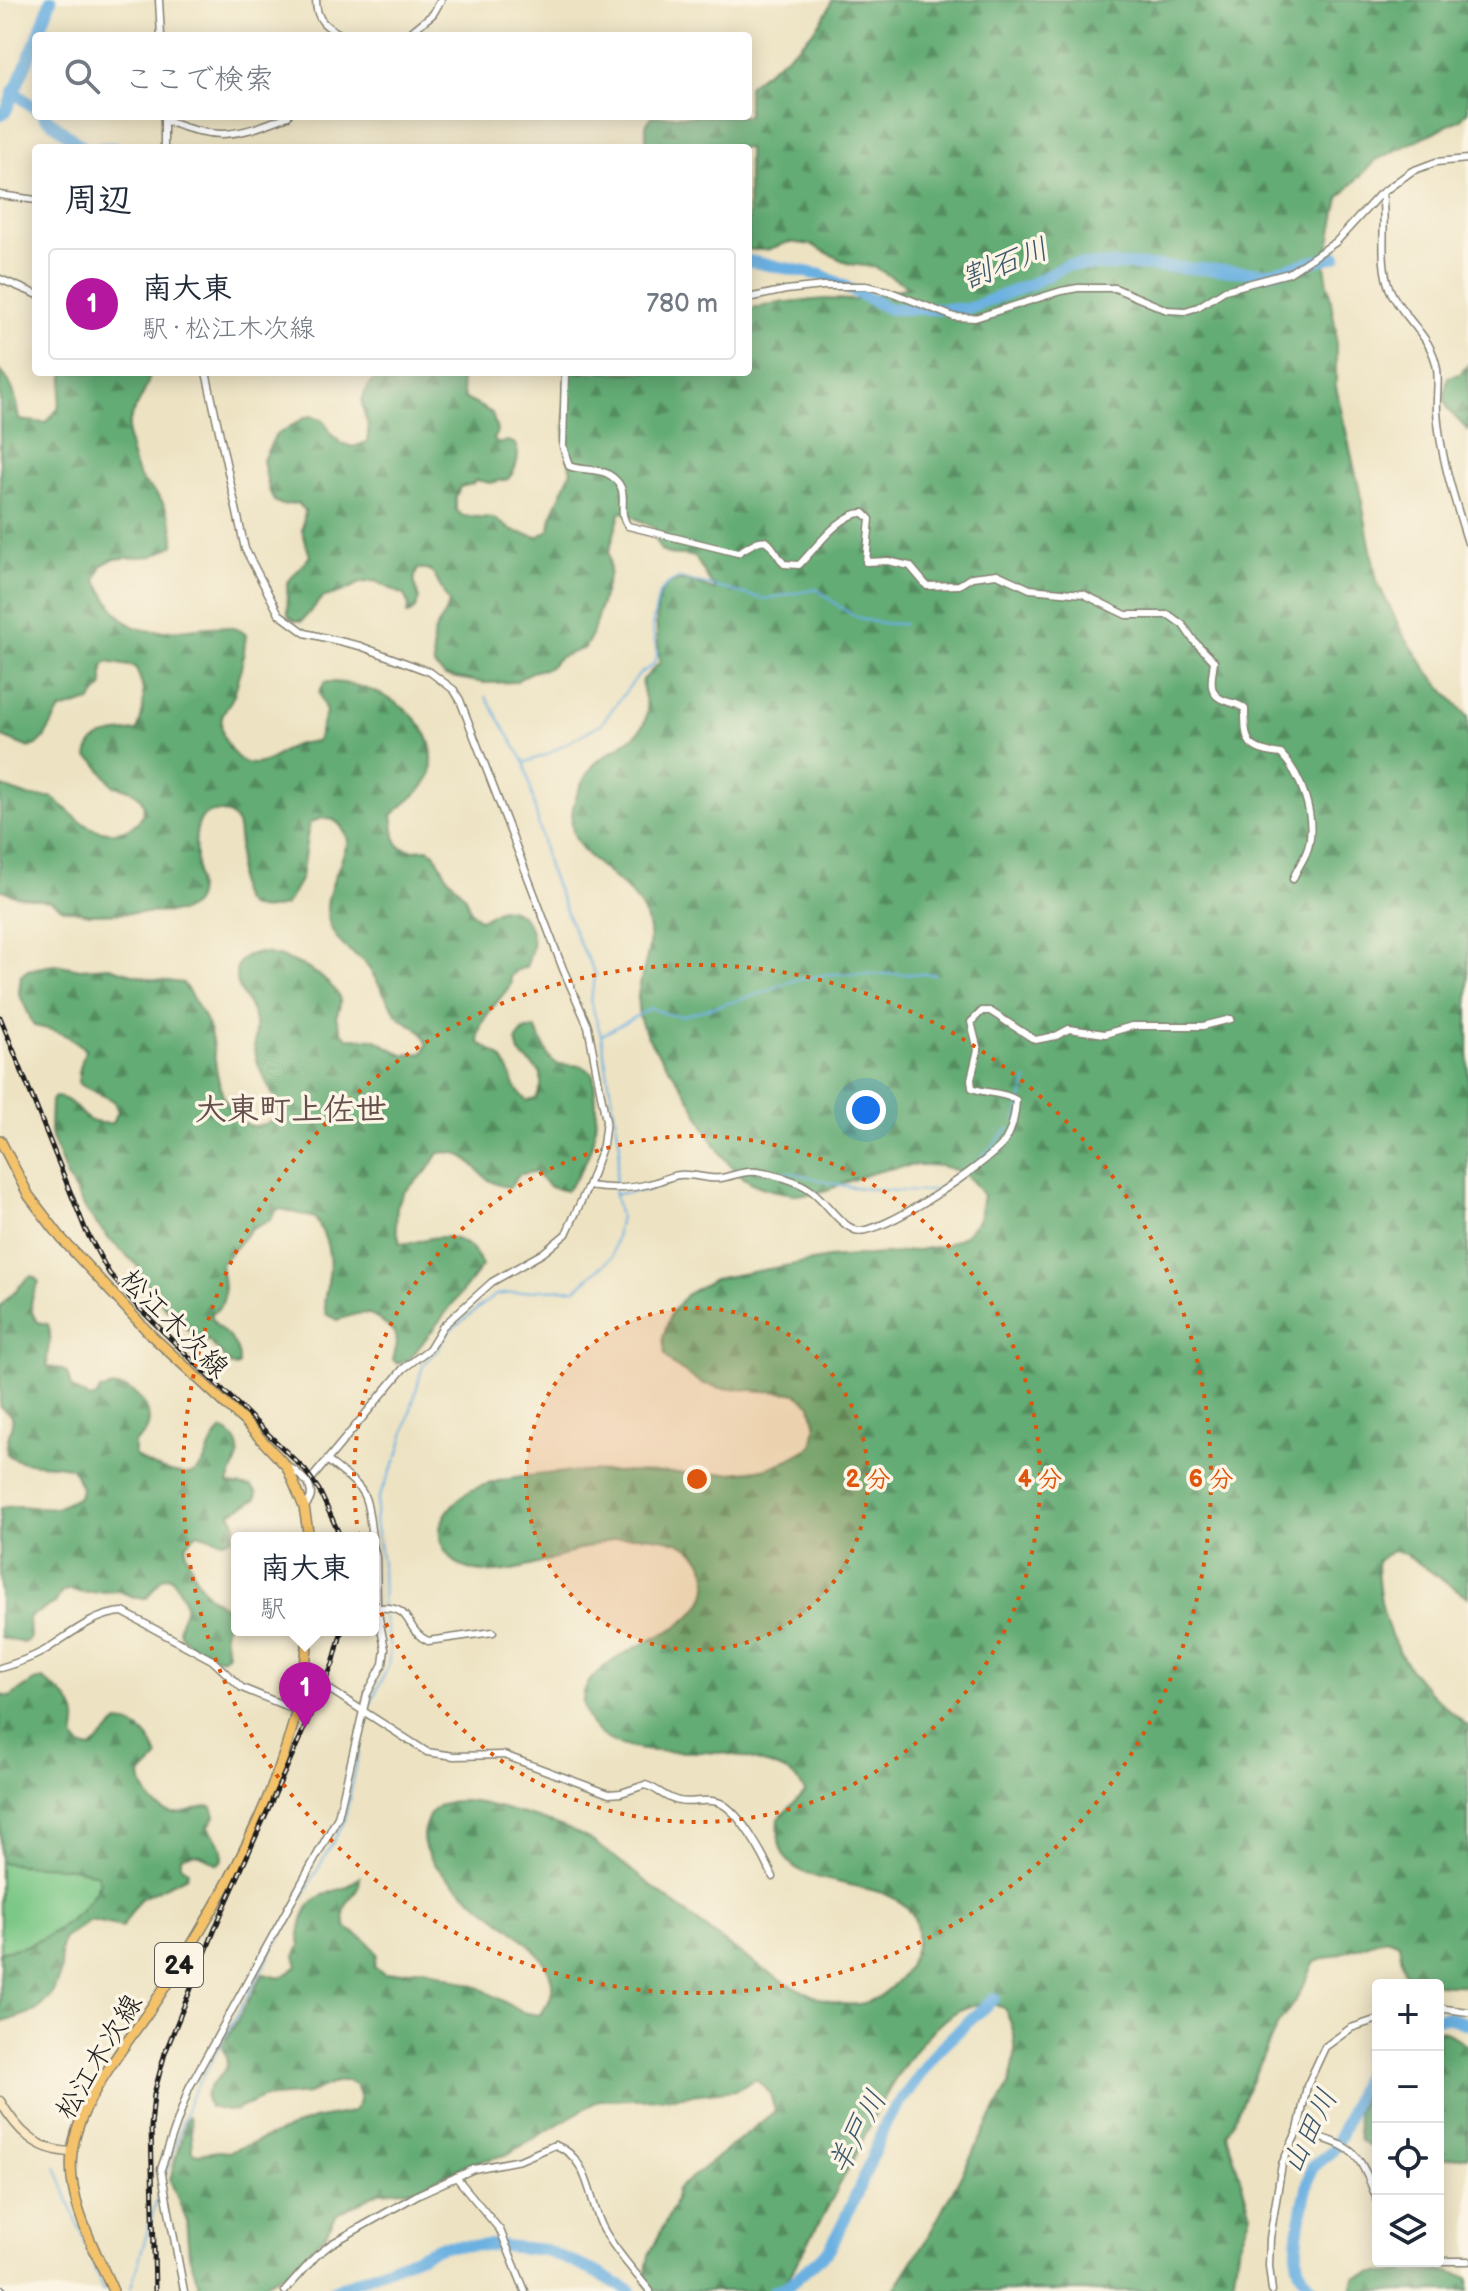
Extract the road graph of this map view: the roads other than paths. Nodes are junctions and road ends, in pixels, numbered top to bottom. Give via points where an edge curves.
1 (159, 0) edge
2 (316, 0) edge
3 (441, 0) edge
4 (161, 32) edge
5 (338, 32) edge
6 (411, 32) edge
7 (164, 120) edge
8 (168, 120) edge
9 (277, 120) edge
10 (164, 144) edge
11 (1468, 159) edge
12 (1382, 193) junction
13 (0, 195) edge
14 (32, 199) edge
15 (0, 279) edge
16 (32, 292) edge
17 (752, 297) edge
18 (207, 376) edge
19 (565, 376) edge
20 (1468, 543) edge
21 (1293, 879) dead end
22 (1231, 1019) dead end
23 (0, 1140) edge
24 (588, 1186) junction
25 (328, 1461) junction
26 (287, 1467) junction
27 (308, 1483) junction
28 (304, 1507) junction
29 (308, 1532) edge
30 (371, 1532) edge
31 (379, 1595) edge
32 (380, 1608) junction
33 (493, 1632) dead end
34 (307, 1636) edge
35 (0, 1668) edge
36 (299, 1708) junction
37 (366, 1712) junction
38 (773, 1877) dead end
39 (1444, 2009) edge
40 (1468, 2012) edge
41 (1372, 2021) edge
42 (0, 2101) edge
43 (1298, 2130) junction
44 (72, 2152) junction
45 (456, 2177) junction
46 (1375, 2195) edge
47 (1444, 2261) edge
48 (1468, 2261) edge
49 (113, 2291) edge
50 (184, 2291) edge
51 (285, 2291) edge
52 (525, 2291) edge
53 (650, 2291) edge
54 (1272, 2291) edge

1 - 4 street
2 - 5 street via 319,20
3 - 6 street
7 - 10 street
8 - 9 street via 192,131 236,135
11 - 12 street via 1426,165
12 - 17 street via 1336,242 1289,273 1225,290 1185,311 1167,310 1115,288 1061,291 975,318 954,317 866,286 811,287
12 - 20 street via 1390,290 1423,335 1437,368 1442,447
13 - 14 street
15 - 16 street
18 - 24 street via 245,549 279,614 305,633 430,672 460,700 588,1026 606,1121
19 - 21 street via 563,446 569,466 609,475 622,488 622,516 628,526 738,553 765,541 791,566 799,565 842,520 864,513 870,519 866,562 910,566 927,586 959,585 972,577 997,574 1030,589 1083,594 1126,615 1169,615 1214,661 1212,689 1218,698 1245,709 1248,742 1263,752 1281,754 1299,781 1308,807 1309,846
22 - 24 street via 1203,1026 1132,1026 1105,1034 1069,1029 1035,1040 982,1011 971,1022 978,1050 972,1088 1016,1100 1004,1143 953,1184 868,1230 856,1231 810,1189 757,1172
23 - 26 main road, 松江木次線 via 29,1196 62,1239 151,1335
24 - 25 street via 566,1234 492,1282 443,1326 429,1349 403,1369
25 - 27 street
25 - 30 street via 366,1497
26 - 27 street
26 - 28 main road, 松江木次線
27 - 28 street via 312,1494
28 - 29 main road, 松江木次線
31 - 32 street
32 - 33 street via 404,1613 428,1641
32 - 37 street via 383,1664 367,1694
34 - 36 main road, 松江木次線 / 24
35 - 36 street via 123,1612 218,1664 242,1688
36 - 37 street via 320,1684
36 - 44 main road, 松江木次線 / 24 via 273,1787 224,1885 94,2097
37 - 38 street via 427,1752 509,1756 609,1794 645,1785 678,1801 723,1804
37 - 50 street via 338,1817 189,2088 161,2169
39 - 40 street
41 - 43 street via 1351,2028 1325,2047 1307,2086
42 - 44 street via 31,2139 48,2149
43 - 46 street via 1340,2144 1360,2158
43 - 54 street via 1282,2164 1269,2252
44 - 49 main road, 松江木次線 / 24 via 73,2189
45 - 51 street via 331,2244
45 - 52 street via 500,2230
45 - 53 street via 558,2145 580,2167 604,2230
47 - 48 street

